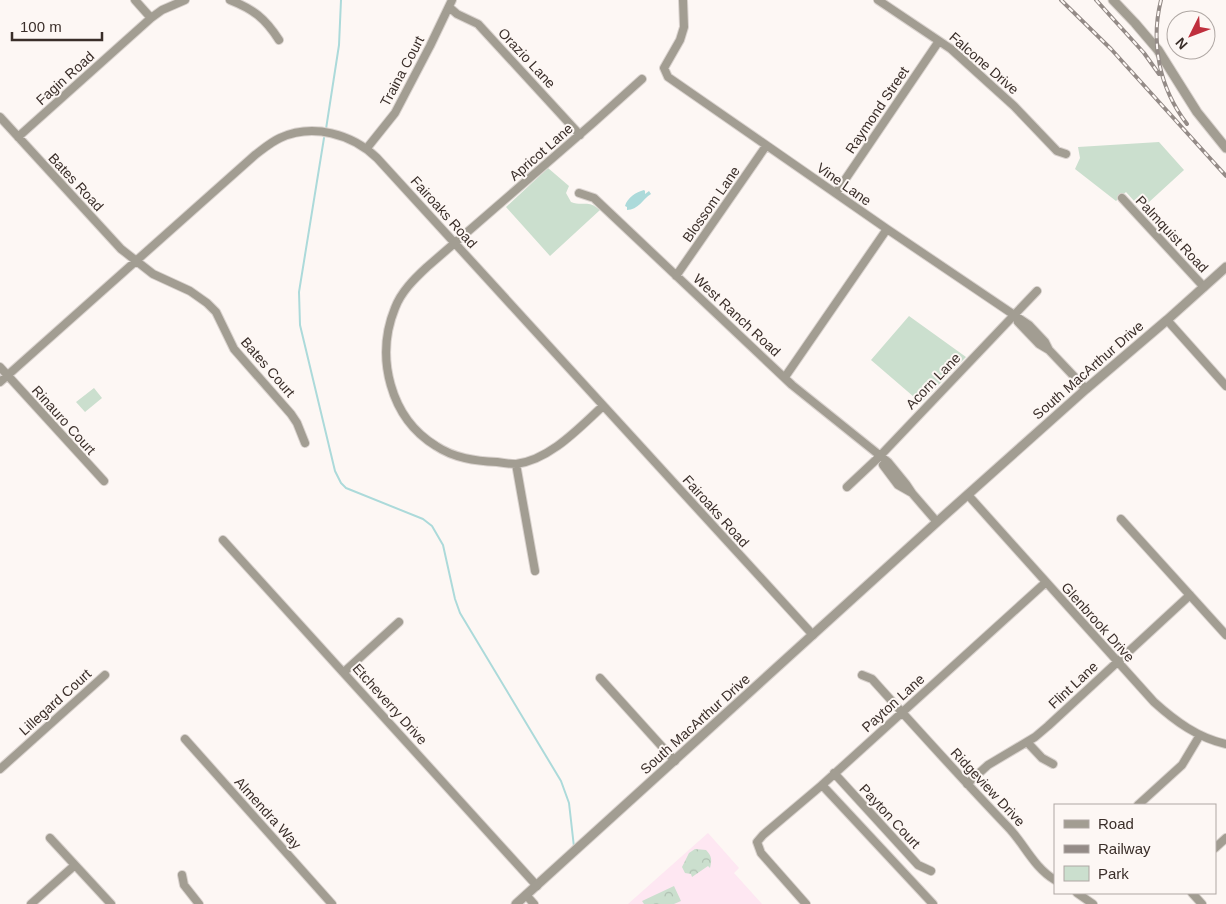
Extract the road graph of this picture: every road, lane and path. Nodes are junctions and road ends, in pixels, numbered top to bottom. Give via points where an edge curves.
1 (135, 0) edge
2 (185, 0) edge
3 (230, 0) edge
4 (683, 0) edge
5 (878, 0) edge
6 (1113, 0) edge
7 (451, 4) edge
8 (151, 18) junction
9 (279, 40) dead end
10 (939, 41) junction
11 (642, 79) dead end
12 (0, 118) edge
13 (580, 135) junction
14 (18, 137) junction
15 (766, 146) junction
16 (367, 148) junction
17 (1226, 148) edge
18 (1066, 154) dead end
19 (579, 193) dead end
20 (836, 193) junction
21 (1122, 198) dead end
22 (886, 229) junction
23 (455, 243) junction
24 (135, 261) junction
25 (1226, 267) edge
26 (676, 276) junction
27 (1204, 287) junction
28 (1037, 291) dead end
29 (1014, 316) junction
30 (1167, 320) junction
31 (0, 367) edge
32 (7, 376) junction
33 (784, 377) junction
34 (0, 382) edge
35 (1226, 386) edge
36 (1086, 389) junction
37 (603, 406) junction
38 (305, 443) dead end
39 (879, 457) junction
40 (516, 464) junction
41 (104, 481) dead end
42 (847, 488) dead end
43 (968, 495) junction
44 (1121, 519) dead end
45 (937, 522) junction
46 (223, 540) dead end
47 (535, 571) dead end
48 (1045, 583) junction
49 (1190, 595) junction
50 (399, 622) dead end
51 (813, 635) junction
52 (1226, 635) edge
53 (1117, 661) junction
54 (344, 672) junction
55 (105, 674) dead end
56 (862, 675) dead end
57 (600, 678) dead end
58 (901, 712) junction
59 (1200, 735) junction
60 (185, 739) dead end
61 (1027, 742) junction
62 (1226, 744) edge
63 (675, 761) junction
64 (1054, 764) dead end
65 (0, 769) edge
66 (834, 773) junction
67 (822, 784) junction
68 (967, 784) junction
69 (1139, 804) edge
70 (50, 838) dead end
71 (1226, 838) edge
72 (1216, 847) edge
73 (75, 865) junction
74 (931, 871) dead end
75 (182, 875) dead end
76 (1054, 879) edge
77 (536, 886) junction
78 (1078, 894) edge
79 (1193, 894) edge
80 (526, 895) junction
81 (31, 904) edge
82 (111, 904) edge
83 (199, 904) edge
84 (332, 904) edge
85 (516, 904) edge
86 (534, 904) edge
87 (806, 904) edge
88 (932, 904) edge
89 (1093, 904) edge
90 (1202, 904) edge

1 - 8 street
2 - 8 street, Fagin Road
3 - 9 street via 255,12
4 - 15 street, Vine Lane via 684,27 664,68 668,77
5 - 10 street, Falcone Drive
6 - 17 street via 1158,50 1196,112
7 - 13 street, Orazio Lane via 457,14 478,24
7 - 16 street, Traina Court via 395,113
8 - 14 street, Fagin Road
10 - 18 street, Falcone Drive via 982,76 1057,151
10 - 20 street, Raymond Street
11 - 13 street, Apricot Lane
12 - 14 street, Bates Road
13 - 23 street, Apricot Lane
14 - 24 street, Bates Road
15 - 20 street, Vine Lane
15 - 26 street, Blossom Lane
16 - 23 street, Fairoaks Road
16 - 24 street, Fairoaks Road via 351,139 319,132 297,132 281,137 255,155
19 - 26 street, West Ranch Road via 594,198
20 - 22 street, Vine Lane
21 - 27 street, Palmquist Road
22 - 29 street, Vine Lane
22 - 33 street
23 - 37 street, Fairoaks Road
23 - 40 street, Apricot Lane via 412,282 395,308 386,344 388,377 405,415 415,429 436,447 468,460
24 - 32 street, Fairoaks Road
24 - 38 street, Bates Court via 153,274 190,291 216,312 234,349 291,414
25 - 27 street, South MacArthur Drive
26 - 33 street, West Ranch Road
27 - 30 street, South MacArthur Drive
28 - 29 street, Acorn Lane
29 - 36 street, Vine Lane
29 - 39 street, Acorn Lane
30 - 35 street
30 - 36 street, South MacArthur Drive
31 - 32 street, Rinauro Court
32 - 34 street, Fairoaks Road
32 - 41 street, Rinauro Court
33 - 39 street, West Ranch Road
36 - 43 street, South MacArthur Drive
37 - 40 street via 561,443
37 - 51 street, Fairoaks Road
39 - 42 street, Acorn Lane
39 - 45 street, West Ranch Road via 888,462 896,476
40 - 47 street
43 - 45 street
43 - 48 street, Glenbrook Drive
44 - 49 street
45 - 51 street, South MacArthur Drive
46 - 54 street, Etcheverry Drive
48 - 53 street, Glenbrook Drive
48 - 58 street, Payton Lane
49 - 52 street
49 - 53 street, Flint Lane
50 - 54 street
51 - 63 street, South MacArthur Drive
53 - 59 street, Glenbrook Drive via 1171,718
53 - 61 street, Flint Lane
54 - 77 street, Etcheverry Drive
55 - 65 street, Lillegard Court
56 - 58 street, Ridgeview Drive via 872,679
57 - 63 street
58 - 66 street, Payton Lane
58 - 68 street, Ridgeview Drive
59 - 62 street, Glenbrook Drive
59 - 69 street via 1182,765
60 - 84 street, Almendra Way
61 - 64 street via 1042,758
61 - 68 street, Flint Lane via 988,765
63 - 77 street, South MacArthur Drive
66 - 67 street, Payton Lane
66 - 74 street, Payton Court via 918,865
67 - 87 street, Payton Lane via 757,842 761,853
67 - 88 street
68 - 76 street, Ridgeview Drive via 1009,827 1042,870
70 - 73 street
71 - 72 street
73 - 81 street
73 - 82 street
75 - 83 street via 184,885
77 - 80 street, South MacArthur Drive
78 - 89 street
79 - 90 street
80 - 85 street, South MacArthur Drive
80 - 86 street

